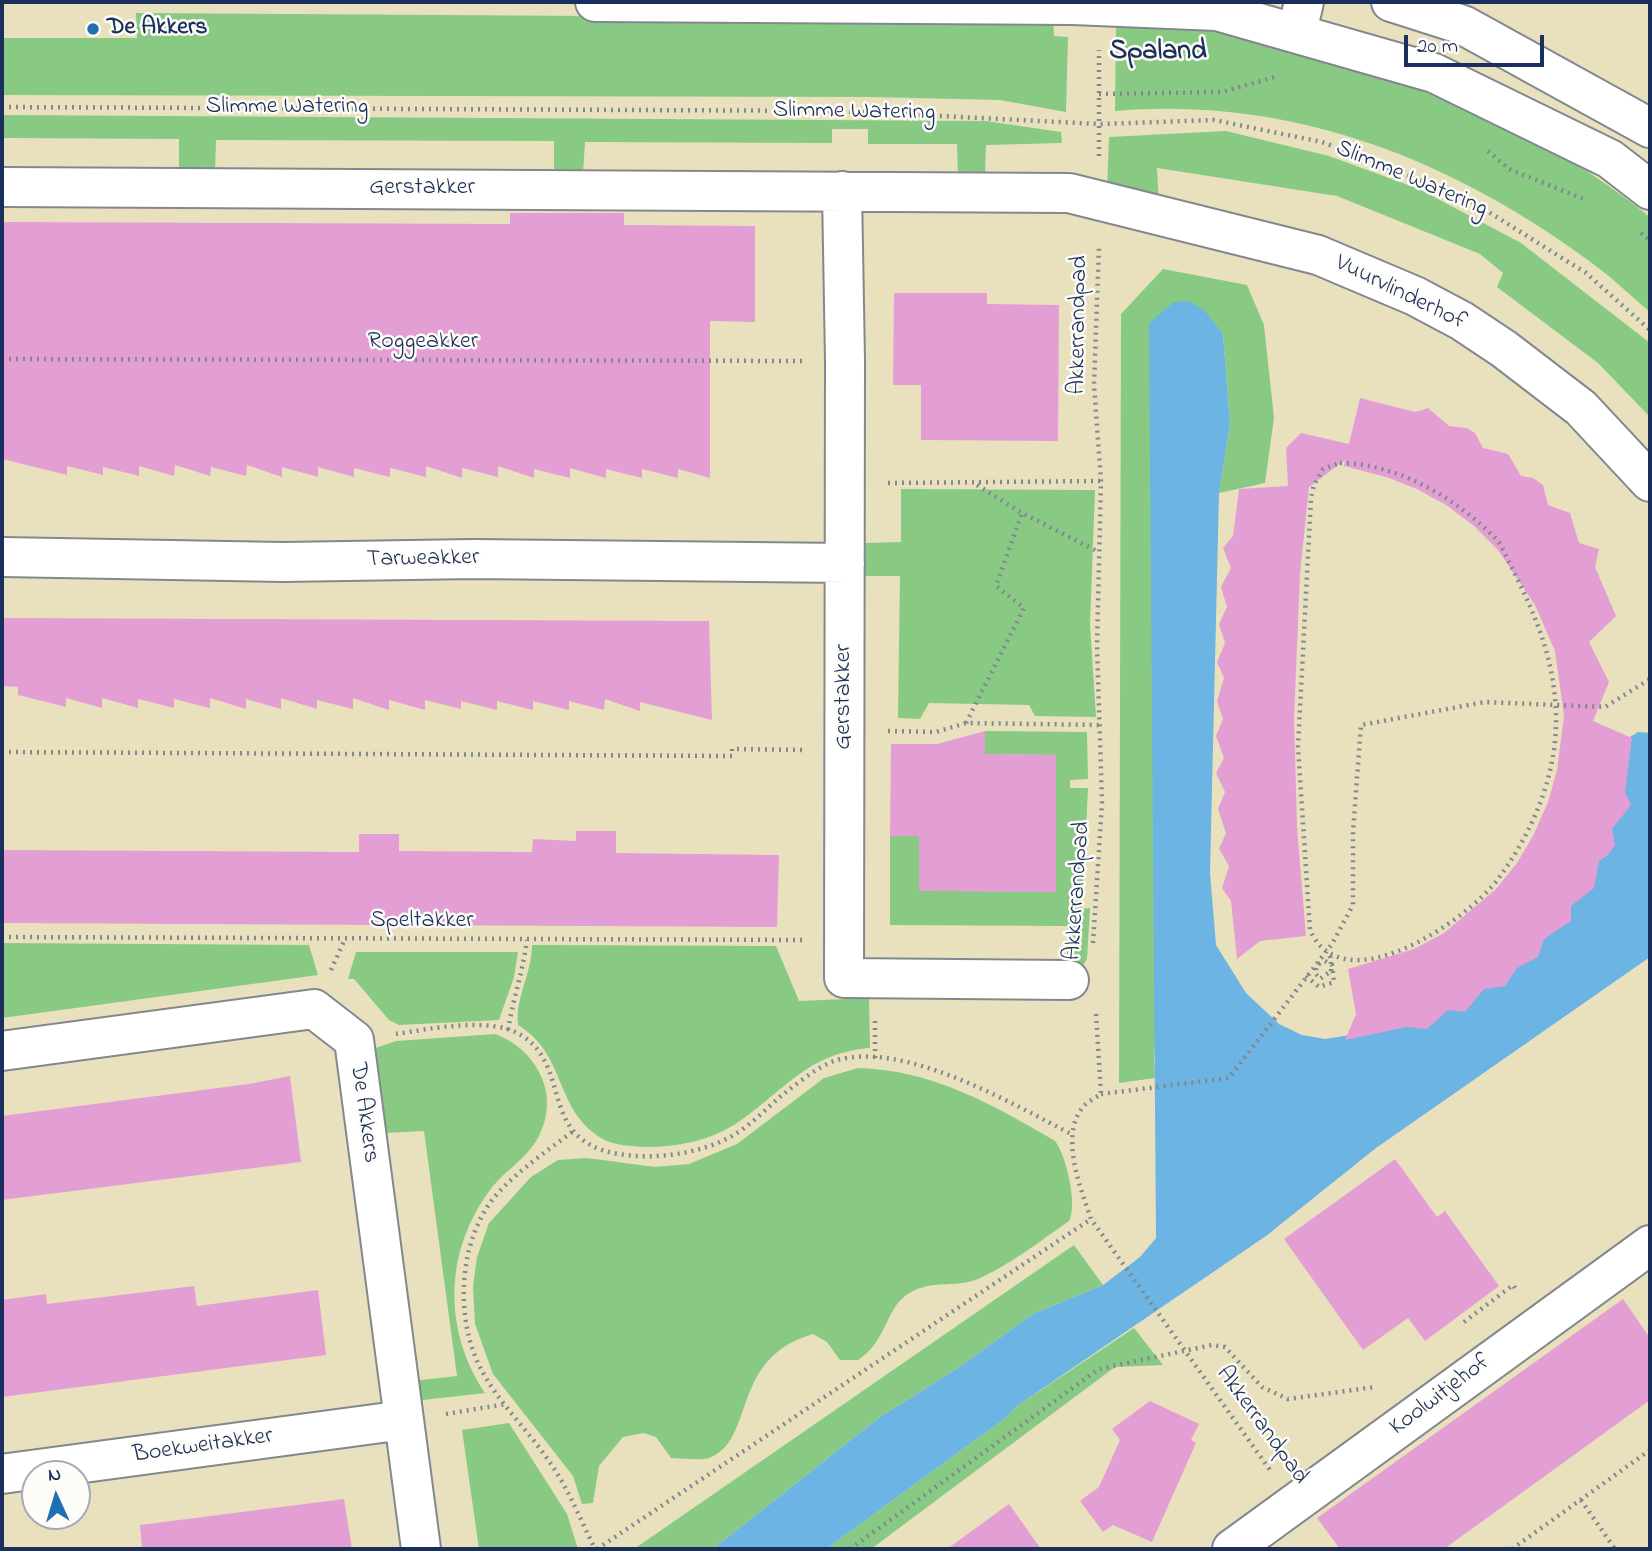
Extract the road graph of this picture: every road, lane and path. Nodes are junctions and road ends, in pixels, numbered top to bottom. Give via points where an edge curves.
1 (595, 2) edge
2 (1391, 2) edge
3 (1099, 6) junction
4 (1301, 17) edge
5 (1290, 72) dead end
6 (1099, 94) junction
7 (2, 107) edge
8 (1099, 124) junction
9 (1650, 128) edge
10 (1481, 144) dead end
11 (2, 187) edge
12 (1650, 190) edge
13 (842, 191) junction
14 (1099, 201) junction
15 (1591, 202) dead end
16 (1637, 231) dead end
17 (1650, 240) edge
18 (1650, 330) edge
19 (2, 359) edge
20 (845, 361) junction
21 (1101, 481) junction
22 (1650, 482) edge
23 (845, 483) junction
24 (975, 483) junction
25 (1022, 513) junction
26 (1099, 552) junction
27 (2, 557) edge
28 (845, 563) junction
29 (1650, 679) edge
30 (966, 723) junction
31 (1100, 725) junction
32 (845, 740) junction
33 (2, 752) edge
34 (2, 937) edge
35 (527, 940) junction
36 (842, 940) junction
37 (1331, 958) junction
38 (1306, 975) junction
39 (1085, 978) junction
40 (508, 1030) junction
41 (354, 1041) junction
42 (2, 1051) edge
43 (1101, 1094) junction
44 (572, 1132) junction
45 (1073, 1135) junction
46 (1091, 1219) junction
47 (1650, 1245) edge
48 (1184, 1350) junction
49 (1373, 1389) dead end
50 (506, 1405) junction
51 (404, 1420) junction
52 (1650, 1450) edge
53 (2, 1474) edge
54 (1581, 1500) junction
55 (1296, 1504) junction
56 (421, 1549) edge
57 (596, 1549) edge
58 (850, 1549) edge
59 (1232, 1549) edge
60 (1512, 1549) edge
61 (1615, 1549) edge

1 - 3 street
2 - 9 street via 1463,25
3 - 4 street
3 - 6 path, Akkerrandpad
4 - 12 street via 1434,73 1610,159
5 - 6 path via 1222,92
6 - 8 path, Akkerrandpad
7 - 8 path, Slimme Watering via 840,111
8 - 14 path, Akkerrandpad
8 - 18 path, Slimme Watering via 1214,120 1322,142 1468,199 1587,272
10 - 15 path via 1509,169
11 - 13 street, Gerstakker
13 - 14 street, Gerstakker via 1069,193
13 - 20 street, Gerstakker
14 - 21 path, Akkerrandpad via 1094,386
14 - 22 street, Vuurvlinderhof via 1318,255 1415,296 1504,349 1581,408
16 - 17 path
19 - 20 path, Roggeakker
20 - 23 street, Gerstakker
21 - 24 path
21 - 26 path, Akkerrandpad
23 - 24 path
23 - 28 street, Gerstakker
24 - 25 path
25 - 26 path
25 - 30 path via 996,586 1024,608
26 - 31 path, Akkerrandpad
27 - 28 street, Tarweakker
28 - 32 street, Gerstakker
29 - 38 path via 1605,707 1485,702 1361,725 1353,905 1332,944
30 - 31 path
30 - 32 path via 936,732
31 - 39 path, Akkerrandpad via 1102,803
32 - 33 path via 732,749 732,756
32 - 36 street, Gerstakker
34 - 35 path, Speltakker
35 - 36 path, Speltakker
35 - 40 path
36 - 39 street, Gerstakker via 844,978
37 - 37 path, bridge via 1315,943 1310,930 1298,747 1311,498 1323,469 1340,463 1365,463 1407,478 1460,508 1499,542 1537,618 1552,665 1556,715 1544,796 1528,834 1497,881 1451,925 1391,954 1356,961
37 - 38 path, bridge via 1331,971 1327,977 1320,979 1315,973 1317,965 1325,961 1332,965 1334,982 1318,987
38 - 43 path via 1229,1078
39 - 43 path, Akkerrandpad via 1099,1035
40 - 41 path via 468,1026
40 - 44 path via 522,1035 543,1056
41 - 42 street, De Akkers via 314,1009
41 - 51 street, De Akkers
43 - 45 path via 1082,1107
44 - 45 path via 584,1144 619,1154 704,1149 733,1136 804,1078 835,1061 875,1058 907,1062 972,1084
44 - 50 path via 498,1194 482,1215 468,1252 467,1329 481,1369
45 - 46 path, Akkerrandpad via 1078,1179
46 - 48 path, Akkerrandpad
46 - 57 path
47 - 55 street, Koolwitjehof
48 - 49 path via 1225,1347 1262,1387 1288,1399
48 - 55 path, Akkerrandpad
48 - 58 path via 1099,1368
50 - 51 path
50 - 57 path via 552,1466
51 - 53 street, Boekweitakker
51 - 56 street, De Akkers
52 - 54 path
54 - 60 path
54 - 61 path
55 - 59 street, Koolwitjehof

